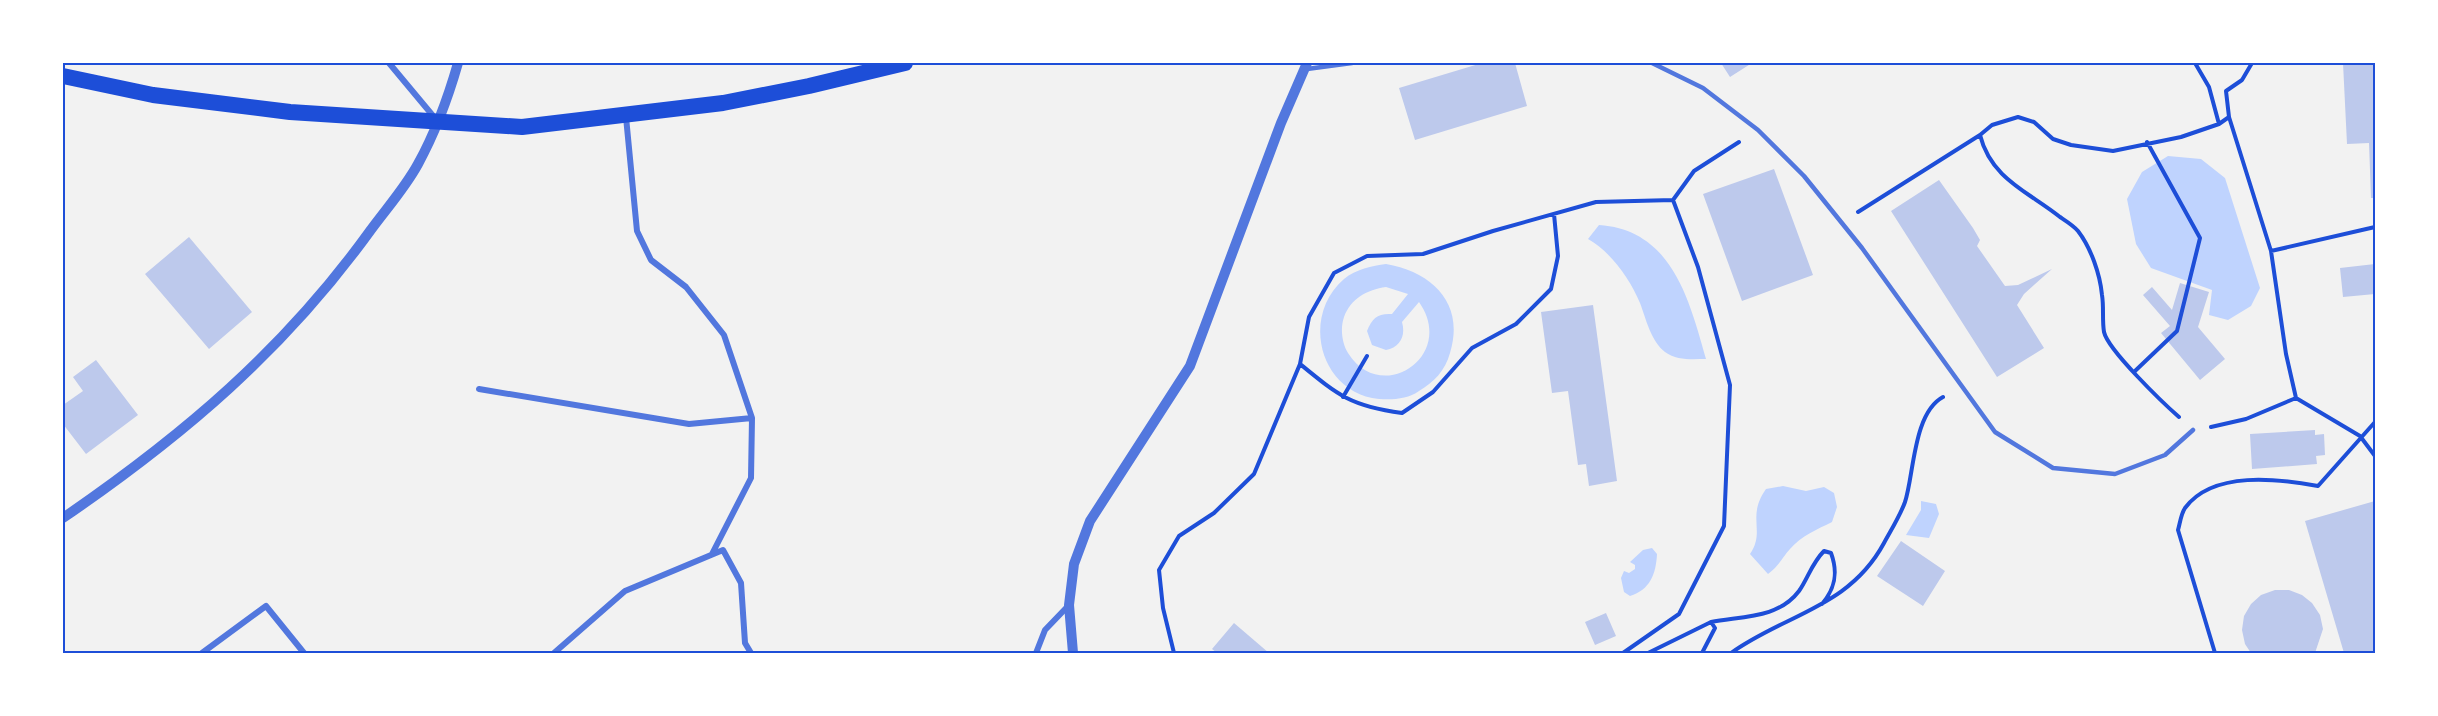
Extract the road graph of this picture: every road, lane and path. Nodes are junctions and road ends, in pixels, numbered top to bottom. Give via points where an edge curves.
1 (389, 63) edge
2 (458, 63) edge
3 (905, 63) edge
4 (1352, 63) edge
5 (1652, 63) edge
6 (2194, 63) edge
7 (2252, 63) edge
8 (1304, 66) edge
9 (63, 76) edge
10 (626, 116) junction
11 (2229, 117) junction
12 (438, 122) junction
13 (2219, 124) junction
14 (1758, 130) junction
15 (1980, 135) junction
16 (2147, 142) junction
17 (1673, 200) junction
18 (1554, 214) junction
19 (1842, 223) junction
20 (2375, 227) edge
21 (2271, 251) junction
22 (1367, 356) dead end
23 (1300, 364) junction
24 (2135, 371) junction
25 (1962, 387) junction
26 (479, 388) dead end
27 (1342, 397) junction
28 (2296, 398) junction
29 (752, 418) junction
30 (2375, 422) edge
31 (2193, 430) junction
32 (2360, 436) junction
33 (2375, 456) edge
34 (63, 518) edge
35 (712, 554) junction
36 (1069, 605) junction
37 (1818, 609) junction
38 (1712, 622) junction
39 (202, 653) edge
40 (304, 653) edge
41 (554, 653) edge
42 (751, 653) edge
43 (1036, 653) edge
44 (1073, 653) edge
45 (1173, 653) edge
46 (1623, 653) edge
47 (1648, 653) edge
48 (1702, 653) edge
49 (1731, 653) edge
50 (2214, 653) edge

1 - 12 street
2 - 12 street
3 - 10 highway via 723,103
4 - 8 lane
5 - 14 lane via 1702,88
6 - 13 path via 2209,87
7 - 11 path via 2242,80 2226,91
8 - 36 street via 1190,366 1090,521 1074,564
9 - 12 highway via 153,95 278,111
10 - 12 highway via 522,126
10 - 29 street via 637,231 651,260 686,287 724,335
11 - 13 path
11 - 21 path
12 - 34 street via 417,166 332,284 269,354 191,424
13 - 16 path via 2181,137
14 - 17 path via 1695,171
14 - 19 lane
15 - 16 path via 1992,125 2018,117 2034,122 2053,139 2071,145 2113,151
15 - 19 path
15 - 24 path via 1998,170 2021,192 2078,231 2096,267 2104,334
16 - 24 path via 2200,238 2177,331
17 - 18 path via 1596,202
17 - 46 path via 1698,267 1730,385 1724,526 1679,614
18 - 23 path via 1423,254 1367,256 1334,273 1309,317
18 - 27 path via 1558,256 1551,289 1516,324 1472,348 1433,392 1402,413 1368,409
19 - 25 lane
20 - 21 path
21 - 28 path
22 - 27 path
23 - 27 path
23 - 45 path via 1254,474 1214,513 1179,536 1159,570 1162,608
24 - 31 path
25 - 31 lane via 1995,432 2053,468 2115,474 2165,455
25 - 37 path via 1939,399 1928,415 1913,452 1905,501 1883,546 1853,585
26 - 29 street via 689,424
28 - 31 path via 2246,419
28 - 32 path
29 - 35 street via 751,478
30 - 32 path
32 - 33 path
32 - 50 path via 2318,486 2278,479 2226,482 2183,510 2178,530
35 - 41 street via 626,591
35 - 42 street via 723,550 741,583 746,643
36 - 43 street via 1045,630
36 - 44 street
37 - 38 path via 1835,580 1836,566 1831,553 1824,551 1798,592 1786,602 1761,615
37 - 49 path via 1751,638
38 - 47 path
38 - 48 path via 1715,628
39 - 40 street via 266,606

